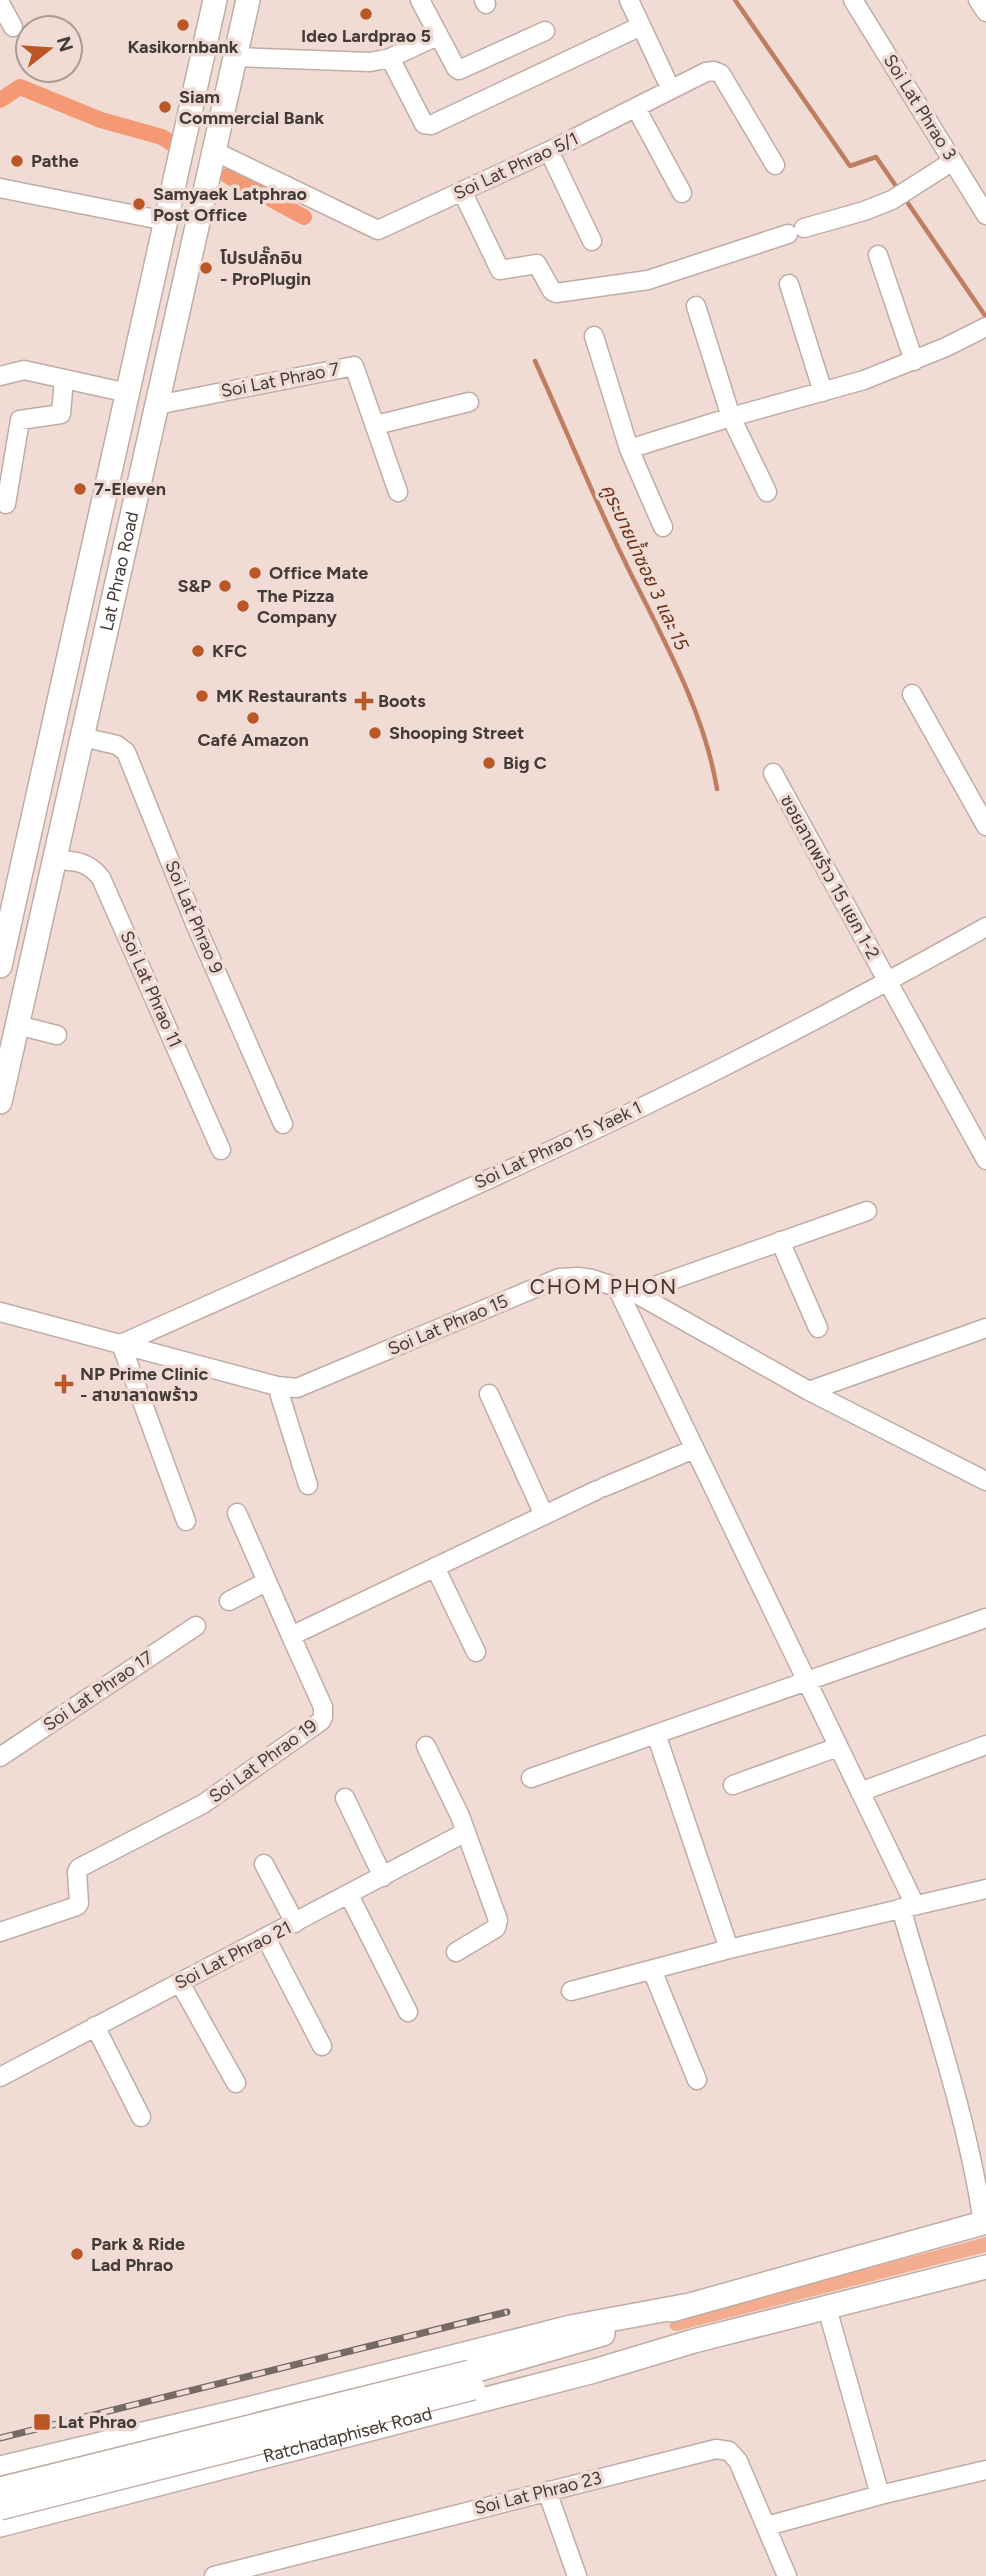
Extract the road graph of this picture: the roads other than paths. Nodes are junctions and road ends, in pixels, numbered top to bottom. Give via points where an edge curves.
1 (420, 0) edge
2 (629, 0) edge
3 (853, 0) edge
4 (978, 0) edge
5 (0, 3) edge
6 (214, 3) edge
7 (246, 7) edge
8 (986, 12) edge
9 (641, 26) junction
10 (13, 27) dead end
11 (545, 31) dead end
12 (437, 36) junction
13 (235, 57) junction
14 (390, 58) junction
15 (666, 79) dead end
16 (194, 91) junction
17 (226, 98) junction
18 (636, 108) junction
19 (214, 151) junction
20 (549, 151) junction
21 (953, 161) junction
22 (775, 165) dead end
23 (0, 188) edge
24 (462, 191) junction
25 (682, 193) dead end
26 (986, 215) edge
27 (166, 221) junction
28 (592, 241) dead end
29 (878, 255) dead end
30 (789, 284) dead end
31 (696, 306) dead end
32 (986, 327) edge
33 (594, 336) dead end
34 (914, 361) junction
35 (0, 376) edge
36 (64, 379) junction
37 (823, 392) junction
38 (128, 393) junction
39 (469, 402) dead end
40 (157, 405) junction
41 (731, 416) junction
42 (376, 425) junction
43 (629, 449) junction
44 (398, 492) dead end
45 (767, 492) dead end
46 (6, 504) dead end
47 (663, 527) dead end
48 (912, 694) dead end
49 (82, 737) junction
50 (772, 773) dead end
51 (986, 826) edge
52 (54, 860) junction
53 (7, 905) edge
54 (986, 927) edge
55 (0, 966) edge
56 (888, 982) junction
57 (17, 1025) junction
58 (57, 1035) dead end
59 (0, 1102) edge
60 (283, 1124) dead end
61 (221, 1150) dead end
62 (986, 1160) edge
63 (867, 1211) dead end
64 (780, 1241) junction
65 (627, 1292) junction
66 (0, 1312) edge
67 (818, 1328) dead end
68 (986, 1328) edge
69 (121, 1344) junction
70 (277, 1386) junction
71 (808, 1391) junction
72 (489, 1394) dead end
73 (694, 1449) junction
74 (986, 1481) edge
75 (308, 1485) dead end
76 (237, 1513) dead end
77 (544, 1515) junction
78 (186, 1521) dead end
79 (435, 1567) junction
80 (266, 1581) junction
81 (229, 1601) dead end
82 (986, 1618) edge
83 (196, 1626) dead end
84 (290, 1636) junction
85 (476, 1652) dead end
86 (805, 1682) junction
87 (656, 1734) junction
88 (986, 1745) edge
89 (426, 1746) dead end
90 (838, 1747) junction
91 (0, 1757) edge
92 (531, 1778) dead end
93 (733, 1785) dead end
94 (860, 1792) junction
95 (345, 1798) dead end
96 (466, 1832) junction
97 (264, 1864) dead end
98 (383, 1877) junction
99 (986, 1889) edge
100 (349, 1895) junction
101 (908, 1906) junction
102 (295, 1923) junction
103 (0, 1932) edge
104 (266, 1938) junction
105 (729, 1949) junction
106 (456, 1952) dead end
107 (652, 1969) junction
108 (180, 1983) junction
109 (571, 1992) dead end
110 (408, 2012) dead end
111 (95, 2026) junction
112 (322, 2046) dead end
113 (0, 2077) edge
114 (697, 2080) dead end
115 (236, 2083) dead end
116 (141, 2117) dead end
117 (985, 2223) edge
118 (986, 2267) edge
119 (684, 2306) junction
120 (827, 2308) junction
121 (694, 2341) junction
122 (471, 2380) junction
123 (105, 2442) junction
124 (0, 2468) edge
125 (986, 2470) edge
126 (0, 2489) edge
127 (547, 2491) junction
128 (125, 2493) junction
129 (880, 2495) junction
130 (0, 2508) edge
131 (0, 2525) edge
132 (767, 2526) junction
133 (248, 2572) edge
134 (216, 2576) edge
135 (577, 2576) edge
136 (786, 2576) edge

1 - 12 street
2 - 9 street
3 - 21 street, Soi Lat Phrao 3
4 - 8 street
5 - 10 street
6 - 7 main road
6 - 16 main road, Lat Phrao Road
7 - 13 main road, Lat Phrao Road
9 - 14 street via 431,125 424,124
9 - 15 street
11 - 12 street via 460,70
12 - 14 street
13 - 14 street via 370,62
13 - 17 main road, Lat Phrao Road
16 - 17 main road
16 - 27 main road, Lat Phrao Road
17 - 19 main road, Lat Phrao Road
18 - 20 street, Soi Lat Phrao 5/1
18 - 22 street, Soi Lat Phrao 5/1 via 714,71 721,74
18 - 25 street
19 - 24 street, Soi Lat Phrao 5/1 via 378,230
19 - 40 main road, Lat Phrao Road
20 - 24 street, Soi Lat Phrao 5/1
20 - 28 street
21 - 24 street via 902,195 864,211 648,279 556,293 537,264 500,270
21 - 26 street, Soi Lat Phrao 3
23 - 27 street
27 - 38 main road, Lat Phrao Road
29 - 34 street
30 - 37 street
31 - 41 street
32 - 34 street
33 - 43 street
34 - 37 street
35 - 36 street via 24,370
36 - 38 street
36 - 46 street via 61,414 20,420
37 - 41 street
38 - 53 main road, Lat Phrao Road
39 - 42 street
40 - 42 street, Soi Lat Phrao 7 via 353,366
40 - 49 main road, Lat Phrao Road
41 - 43 street
41 - 45 street
42 - 44 street, Soi Lat Phrao 7
43 - 47 street
48 - 51 street
49 - 52 main road, Lat Phrao Road
49 - 60 street, Soi Lat Phrao 9 via 127,752 194,921
50 - 56 street, ซอยลาดพร้าว 15 แยก 1-2
52 - 57 main road, Lat Phrao Road
52 - 61 street, Soi Lat Phrao 11 via 81,861 101,878
53 - 55 main road, Lat Phrao Road
54 - 56 street, Soi Lat Phrao 15 Yaek 1
56 - 62 street, ซอยลาดพร้าว 15 แยก 1-2
56 - 69 street, Soi Lat Phrao 15 Yaek 1 via 701,1079
57 - 58 street
57 - 59 main road, Lat Phrao Road
63 - 64 street
64 - 65 street
64 - 67 street
65 - 70 street, Soi Lat Phrao 15 via 592,1279 559,1278 303,1386
65 - 71 street, Soi Lat Phrao 15
65 - 73 street
66 - 69 street, Soi Lat Phrao 15
68 - 71 street
69 - 70 street, Soi Lat Phrao 15
69 - 78 street
70 - 75 street
71 - 74 street, Soi Lat Phrao 15
72 - 77 street
73 - 77 street
73 - 86 street
76 - 80 street
77 - 79 street
79 - 84 street
79 - 85 street
80 - 81 street
80 - 84 street
82 - 86 street
83 - 91 street, Soi Lat Phrao 17
84 - 103 street, Soi Lat Phrao 19 via 323,1707 321,1721 203,1804 79,1868 78,1906
86 - 87 street
86 - 90 street
87 - 92 street
87 - 105 street
88 - 94 street
89 - 96 street
90 - 93 street
90 - 94 street
94 - 101 street
95 - 98 street
96 - 98 street, Soi Lat Phrao 21
96 - 106 street via 498,1923
97 - 102 street
98 - 100 street, Soi Lat Phrao 21
99 - 101 street
100 - 102 street, Soi Lat Phrao 21
100 - 110 street
101 - 105 street
101 - 117 street via 959,2101
102 - 104 street, Soi Lat Phrao 21
104 - 108 street, Soi Lat Phrao 21
104 - 112 street
105 - 107 street
107 - 109 street
107 - 114 street
108 - 111 street, Soi Lat Phrao 21
108 - 115 street
111 - 113 street, Soi Lat Phrao 21
111 - 116 street
117 - 119 main road, Ratchadaphisek Road
118 - 120 main road, Ratchadaphisek Road
119 - 122 main road, Ratchadaphisek Road
119 - 123 main road, Ratchadaphisek Road via 571,2327
120 - 121 main road, Ratchadaphisek Road
120 - 129 street
121 - 122 main road, Ratchadaphisek Road
121 - 128 main road, Ratchadaphisek Road
122 - 126 main road, Ratchadaphisek Road, bridge
122 - 130 main road, Ratchadaphisek Road, bridge
123 - 124 main road, Ratchadaphisek Road
123 - 128 main road via 91,2455 96,2477 103,2485
125 - 129 street
127 - 132 street, Soi Lat Phrao 23 via 716,2449 729,2451 738,2461
127 - 133 street, Soi Lat Phrao 23
127 - 135 street
128 - 131 main road, Ratchadaphisek Road
129 - 132 street
132 - 136 street, Soi Lat Phrao 23
133 - 134 street, Soi Lat Phrao 23

